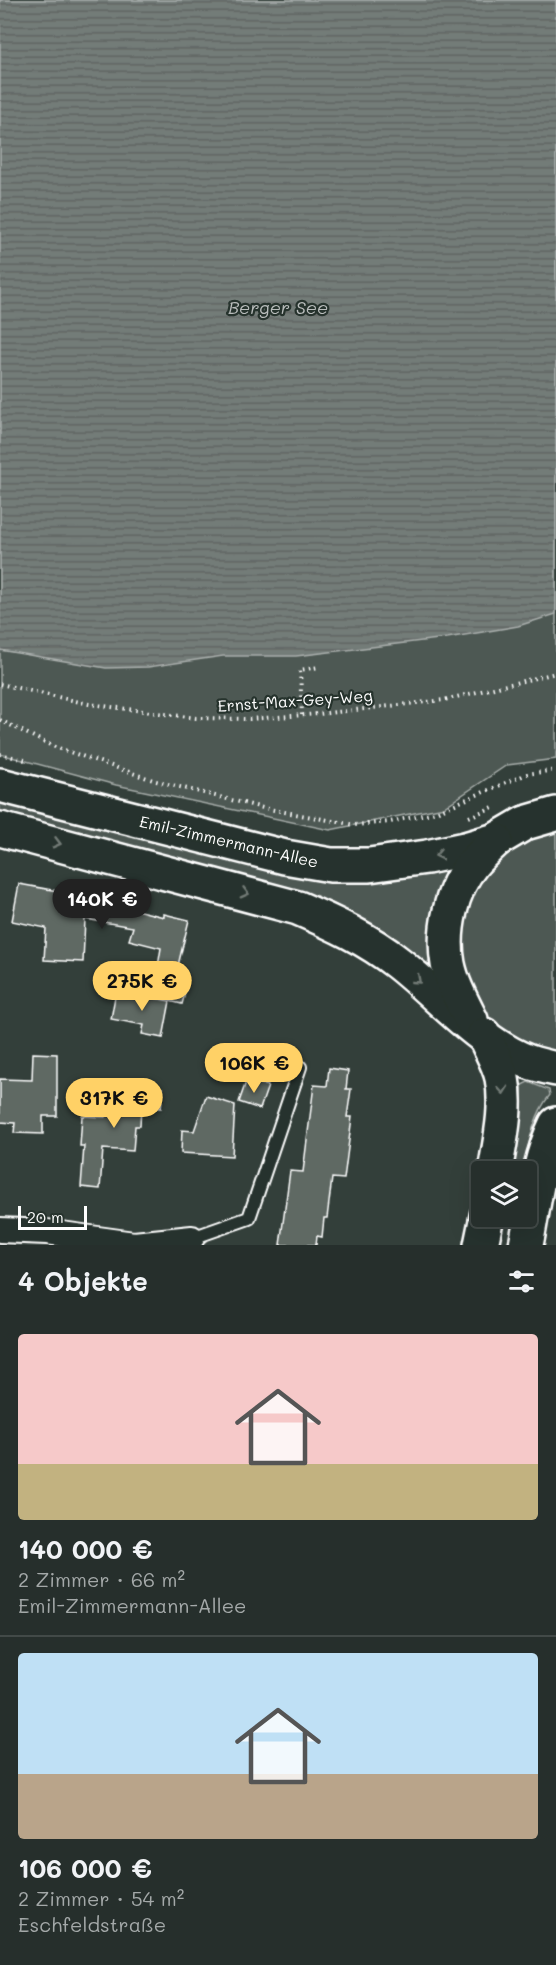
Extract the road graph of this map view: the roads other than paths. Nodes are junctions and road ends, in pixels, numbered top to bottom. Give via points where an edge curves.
1 (0, 785) edge
2 (556, 814) edge
3 (0, 829) edge
4 (496, 840) junction
5 (480, 1032) junction
6 (300, 1067) dead end
7 (556, 1069) edge
8 (556, 1124) edge
9 (497, 1161) edge
10 (485, 1227) edge
11 (0, 1230) edge
12 (193, 1242) edge
13 (482, 1245) edge
14 (526, 1245) edge

4 -> 1 main road, Emil-Zimmermann-Allee via 427,857 369,865 331,865
2 - 4 main road, Emil-Zimmermann-Allee via 525,823
3 -> 5 main road via 298,908 344,928 396,962
4 - 5 main road, Emil-Zimmermann-Allee via 471,865 455,895 447,929 448,964 459,997
5 - 7 main road via 529,1062
5 -> 9 main road, Emil-Zimmermann-Allee via 502,1076 502,1131
6 - 12 lane via 249,1218
8 - 14 main road via 540,1175
10 - 13 main road
11 - 12 street via 134,1244

